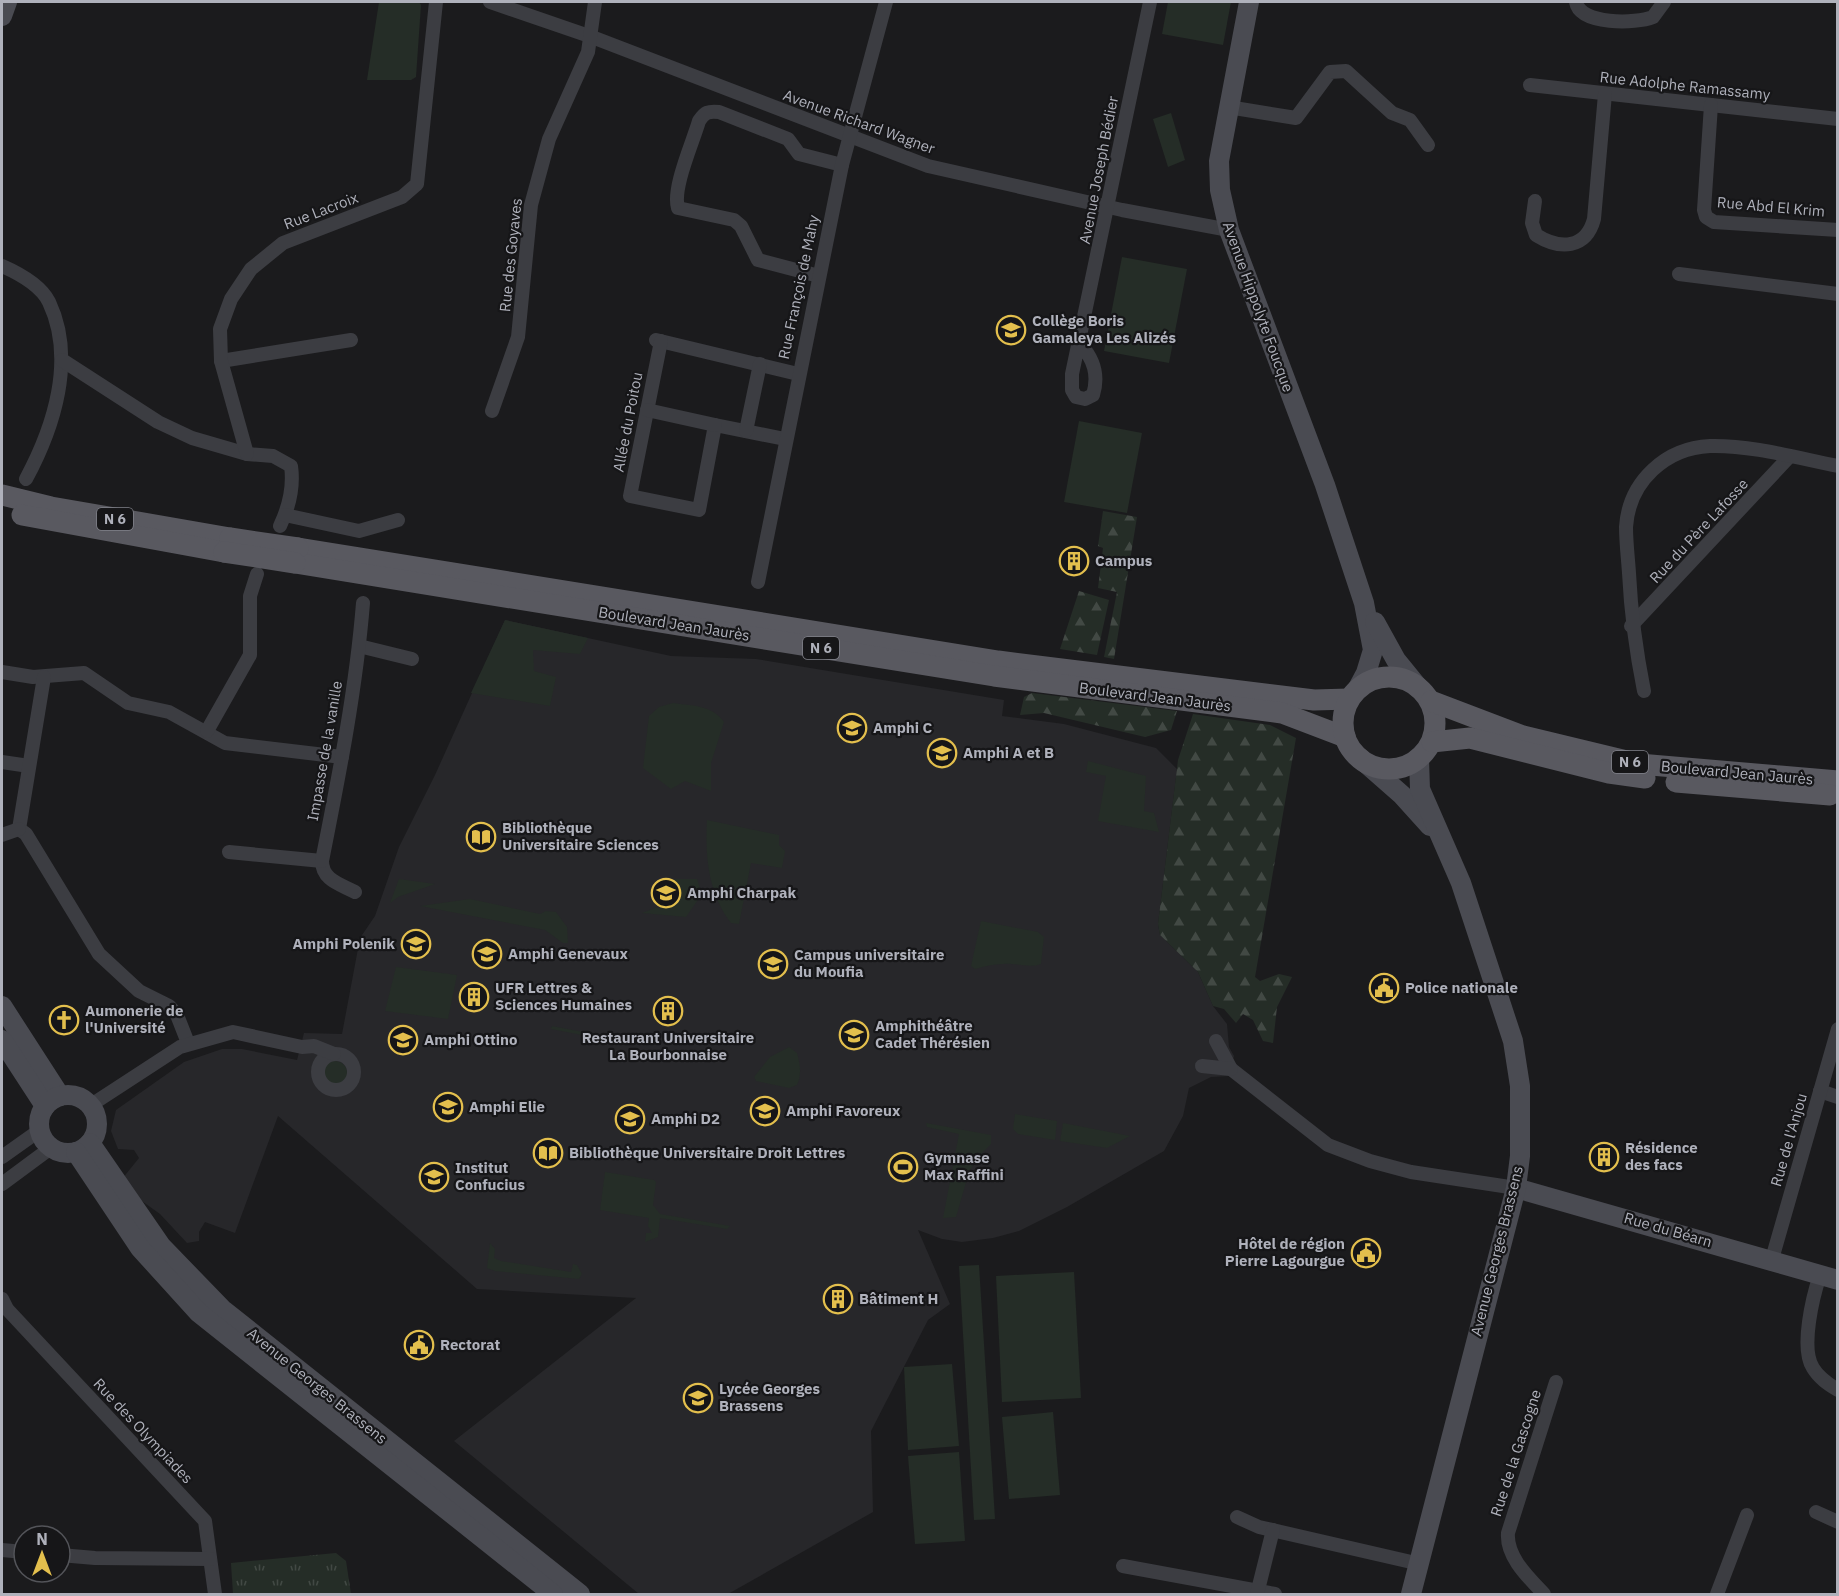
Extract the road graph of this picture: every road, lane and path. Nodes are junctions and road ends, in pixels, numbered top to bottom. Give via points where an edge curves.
1 (7, 2) edge
2 (436, 2) edge
3 (490, 2) edge
4 (596, 2) edge
5 (886, 2) edge
6 (1150, 2) edge
7 (1249, 2) edge
8 (1576, 2) edge
9 (1665, 2) edge
10 (2, 16) edge
11 (592, 37) junction
12 (1530, 85) dead end
13 (1605, 94) junction
14 (1711, 105) junction
15 (1228, 107) junction
16 (1838, 119) edge
17 (850, 138) junction
18 (1428, 145) dead end
19 (842, 165) junction
20 (1535, 201) dead end
21 (1109, 207) junction
22 (1229, 230) junction
23 (1838, 230) edge
24 (2, 266) edge
25 (1679, 274) dead end
26 (819, 276) junction
27 (1838, 294) edge
28 (351, 340) dead end
29 (1080, 344) dead end
30 (62, 360) junction
31 (221, 361) junction
32 (760, 364) junction
33 (798, 374) junction
34 (647, 410) junction
35 (492, 411) dead end
36 (715, 425) junction
37 (746, 431) junction
38 (785, 439) junction
39 (247, 454) junction
40 (1789, 457) junction
41 (1838, 466) edge
42 (26, 479) dead end
43 (2, 495) edge
44 (2, 510) edge
45 (398, 520) dead end
46 (227, 545) junction
47 (296, 556) junction
48 (257, 574) dead end
49 (758, 582) dead end
50 (363, 603) dead end
51 (1364, 603) junction
52 (1631, 626) junction
53 (359, 646) junction
54 (412, 659) dead end
55 (2, 672) edge
56 (44, 677) junction
57 (1644, 691) dead end
58 (1354, 694) junction
59 (1424, 694) junction
60 (207, 731) junction
61 (1346, 737) junction
62 (1425, 750) junction
63 (342, 757) junction
64 (1361, 759) junction
65 (2, 762) edge
66 (29, 766) junction
67 (1838, 781) edge
68 (1838, 796) edge
69 (18, 829) junction
70 (2, 835) edge
71 (1443, 841) junction
72 (229, 852) dead end
73 (322, 861) junction
74 (355, 892) dead end
75 (2, 1006) edge
76 (1838, 1029) edge
77 (2, 1040) edge
78 (1216, 1041) dead end
79 (188, 1043) junction
80 (328, 1058) dead end
81 (1202, 1066) dead end
82 (1231, 1070) junction
83 (1820, 1092) junction
84 (1838, 1097) edge
85 (53, 1101) junction
86 (91, 1105) junction
87 (40, 1130) junction
88 (52, 1147) junction
89 (83, 1147) junction
90 (2, 1156) edge
91 (2, 1184) edge
92 (1516, 1188) junction
93 (1772, 1259) junction
94 (1829, 1277) edge
95 (3, 1307) edge
96 (1556, 1382) dead end
97 (1838, 1390) edge
98 (1816, 1512) dead end
99 (1747, 1515) dead end
100 (1237, 1517) dead end
101 (1838, 1522) edge
102 (1273, 1530) junction
103 (72, 1556) edge
104 (210, 1559) junction
105 (1420, 1564) junction
106 (1123, 1566) dead end
107 (1257, 1593) edge
108 (216, 1594) edge
109 (553, 1594) edge
110 (580, 1594) edge
111 (1275, 1594) edge
112 (1411, 1594) edge
113 (1544, 1594) edge
114 (1717, 1594) edge

1 - 10 street
2 - 31 street, Rue Lacroix via 417,184 402,197 283,243 251,269 231,299 220,329
3 - 11 street, Avenue Richard Wagner
4 - 11 street, Rue des Goyaves
5 - 17 street, Rue François de Mahy
6 - 21 street, Avenue Joseph Bédier
7 - 15 street, Avenue Hippolyte Foucque
8 - 9 street via 1589,17 1633,21 1653,17
11 - 17 street, Avenue Richard Wagner
11 - 35 street, Rue des Goyaves via 543,161 531,206 519,337
12 - 13 street, Rue Adolphe Ramassamy
13 - 14 street, Rue Adolphe Ramassamy
13 - 20 street via 1594,219 1587,235 1572,245 1549,243 1536,235 1532,223
14 - 16 street, Rue Adolphe Ramassamy
14 - 23 street, Rue Abd El Krim via 1706,217 1714,222
15 - 18 street via 1296,118 1330,72 1346,71 1392,112 1410,120
15 - 22 street, Avenue Hippolyte Foucque via 1219,161 1220,190
17 - 19 street, Rue François de Mahy
17 - 21 street, Avenue Richard Wagner via 927,166
19 - 26 street, Rue François de Mahy
19 - 26 street via 799,154 788,139 709,111 699,121 676,201 678,208 734,220 758,260
21 - 22 street, Avenue Richard Wagner
21 - 29 street, Avenue Joseph Bédier
22 - 51 street, Avenue Hippolyte Foucque via 1325,485
24 - 30 street via 32,282 48,301
25 - 27 street
26 - 33 street, Rue François de Mahy
28 - 31 street
30 - 39 street via 158,422 192,438
30 - 42 street via 52,423
31 - 39 street, Rue Lacroix
32 - 33 street
32 - 34 street, Allée du Poitou via 658,341
32 - 37 street
33 - 38 street, Rue François de Mahy
34 - 36 street
34 - 36 street, Allée du Poitou via 630,496 699,510
36 - 37 street
37 - 38 street
38 - 49 street, Rue François de Mahy
39 - 45 street via 273,456 291,466 293,479 283,520 359,531
40 - 41 street, Rue du Père Lafosse
40 - 52 street, Rue du Père Lafosse
40 - 52 street, Rue du Père Lafosse via 1731,447 1690,449 1671,455 1643,480 1626,526
43 - 46 main road, Boulevard Jean Jaurès / N 6
44 - 46 main road, Boulevard Jean Jaurès / N 6 via 55,523
46 - 47 main road, Boulevard Jean Jaurès / N 6, bridge
47 - 58 main road, Boulevard Jean Jaurès / N 6 via 998,661 1303,699
47 - 61 main road, Boulevard Jean Jaurès / N 6 via 994,676 1282,713
48 - 60 street via 250,596 250,655
50 - 53 street, Impasse de la vanille
51 - 58 street, Avenue Hippolyte Foucque via 1373,650
51 - 59 street, Avenue Hippolyte Foucque via 1396,660
52 - 57 street, Rue du Père Lafosse
53 - 54 street
53 - 63 street, Impasse de la vanille
55 - 56 street
56 - 60 street via 84,673 128,704 169,712
56 - 66 street
58 - 59 main road, Boulevard Jean Jaurès / N 6 via 1383,677 1396,677
58 - 61 main road via 1343,724
59 - 62 main road via 1435,715 1436,729
59 - 67 main road, Boulevard Jean Jaurès / N 6 via 1523,736 1639,764
60 - 63 street via 225,743
61 - 64 main road
62 - 64 main road, Boulevard Jean Jaurès / N 6 via 1405,766 1390,769
62 - 68 main road, Boulevard Jean Jaurès / N 6 via 1470,738 1609,773 1725,788
62 - 71 street, Avenue Georges Brassens via 1420,789
63 - 73 street, Impasse de la vanille
64 - 71 street, Avenue Georges Brassens via 1402,795
65 - 66 street
66 - 69 street
69 - 70 street
69 - 79 street via 26,834 99,954 139,991 169,1006 177,1014
71 - 92 street, Avenue Georges Brassens via 1513,1041 1520,1086
72 - 73 street
73 - 74 street via 326,877
75 - 85 street
76 - 83 street, Rue de l'Anjou
77 - 85 street
78 - 82 street
79 - 80 street via 233,1032 302,1047 314,1046
79 - 86 street
81 - 82 street
82 - 92 street via 1328,1145 1411,1172
83 - 84 street
83 - 93 street, Rue de l'Anjou
85 - 86 street via 77,1096
85 - 87 street via 39,1122
86 - 89 street via 97,1128
87 - 88 street
87 - 90 street
88 - 89 street via 68,1153
88 - 91 street
89 - 109 street, Avenue Georges Brassens via 87,1169 140,1248 200,1313
89 - 110 street, Avenue Georges Brassens via 161,1246 222,1309
92 - 93 street, Rue du Béarn
92 - 105 street, Avenue Georges Brassens
93 - 94 street, Rue du Béarn
94 - 97 street, Rue du Béarn via 1815,1291 1807,1347 1811,1366 1822,1380
95 - 104 street, Rue des Olympiades via 205,1521
96 - 113 street, Rue de la Gascogne via 1507,1542
98 - 101 street
99 - 114 street
100 - 102 street
102 - 105 street
102 - 107 street
103 - 104 street
104 - 108 street, Rue des Olympiades
105 - 112 street, Avenue Georges Brassens
106 - 107 street
107 - 111 street

